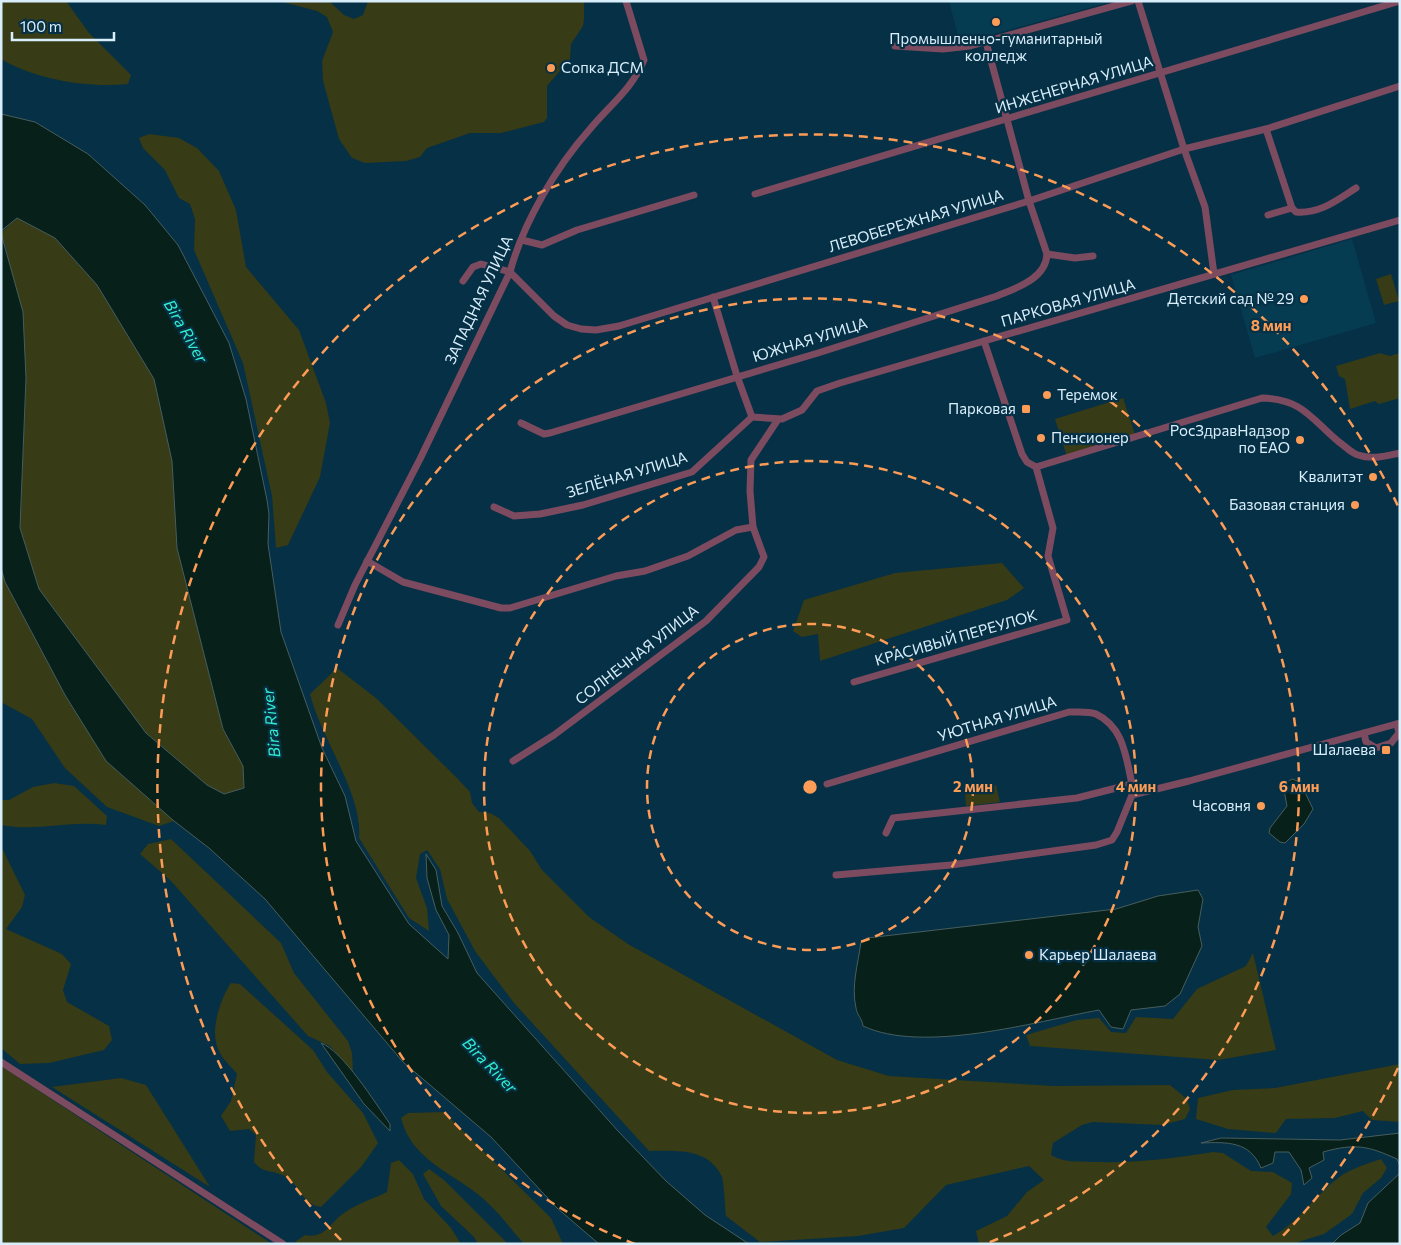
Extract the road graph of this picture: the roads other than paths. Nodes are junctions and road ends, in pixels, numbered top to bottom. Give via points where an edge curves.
1 (626, 1) edge
2 (1132, 1) edge
3 (1138, 1) edge
4 (1400, 1) edge
5 (986, 42) junction
6 (895, 46) dead end
7 (1160, 74) junction
8 (1400, 86) edge
9 (1006, 120) junction
10 (1266, 129) junction
11 (1184, 149) junction
12 (1356, 188) dead end
13 (755, 194) dead end
14 (694, 195) dead end
15 (1029, 201) junction
16 (1292, 208) junction
17 (1268, 215) dead end
18 (1400, 220) edge
19 (522, 240) junction
20 (1047, 254) junction
21 (1093, 256) dead end
22 (510, 272) junction
23 (1214, 274) junction
24 (463, 281) dead end
25 (713, 297) junction
26 (984, 342) junction
27 (737, 376) junction
28 (752, 417) junction
29 (777, 421) junction
30 (521, 423) dead end
31 (1400, 453) edge
32 (1036, 467) junction
33 (494, 507) dead end
34 (753, 527) junction
35 (367, 561) junction
36 (338, 625) dead end
37 (854, 682) dead end
38 (1398, 724) edge
39 (1364, 733) junction
40 (513, 761) dead end
41 (827, 784) dead end
42 (1132, 784) junction
43 (1132, 795) junction
44 (886, 833) dead end
45 (836, 875) dead end
46 (1, 1062) edge
47 (283, 1244) edge

1 - 19 street, ЗАПАДНАЯ УЛИЦА via 644,60 637,78 570,155 547,189
2 - 5 street
3 - 7 street
4 - 7 street, ИНЖЕНЕРНАЯ УЛИЦА
5 - 6 street via 943,49
5 - 9 street
7 - 9 street, ИНЖЕНЕРНАЯ УЛИЦА
7 - 11 street
8 - 10 street, ЛЕВОБЕРЕЖНАЯ УЛИЦА
9 - 13 street, ИНЖЕНЕРНАЯ УЛИЦА
9 - 15 street
10 - 11 street, ЛЕВОБЕРЕЖНАЯ УЛИЦА
10 - 16 street
11 - 15 street, ЛЕВОБЕРЕЖНАЯ УЛИЦА
11 - 23 street via 1205,207
12 - 16 street via 1337,202 1310,211 1296,212
14 - 19 street via 577,230 542,245
15 - 20 street
15 - 25 street, ЛЕВОБЕРЕЖНАЯ УЛИЦА
16 - 17 street
18 - 23 street, ПАРКОВАЯ УЛИЦА
19 - 22 street, ЗАПАДНАЯ УЛИЦА
20 - 21 street via 1075,258
20 - 27 street, ЮЖНАЯ УЛИЦА via 1043,270 997,296
22 - 24 street, ЛЕВОБЕРЕЖНАЯ УЛИЦА via 481,264 473,267
22 - 25 street, ЛЕВОБЕРЕЖНАЯ УЛИЦА via 554,316 581,330 618,326
22 - 35 street, ЗАПАДНАЯ УЛИЦА via 420,460
23 - 26 street, ПАРКОВАЯ УЛИЦА
25 - 27 street
26 - 29 street, ПАРКОВАЯ УЛИЦА via 817,391 802,410
26 - 32 street via 1022,454
27 - 28 street
27 - 30 street, ЮЖНАЯ УЛИЦА via 550,433 544,434
28 - 29 street
28 - 33 street, ЗЕЛЁНАЯ УЛИЦА via 692,472 582,505 540,514 514,516
29 - 34 street via 751,460
31 - 32 street via 1376,458 1357,455 1305,410 1279,399 1262,398
32 - 37 street, КРАСИВЫЙ ПЕРЕУЛОК via 1054,528 1048,556 1067,620
34 - 35 street via 736,530 688,556 646,571 616,576 510,608 403,582
34 - 40 street, СОЛНЕЧНАЯ УЛИЦА via 764,556 758,567 706,621 554,735
35 - 36 street, ЗАПАДНАЯ УЛИЦА
38 - 39 street
38 - 39 street via 1399,733 1391,744 1376,748 1366,742
39 - 43 street
41 - 42 street, УЮТНАЯ УЛИЦА via 1069,712 1095,713 1115,729 1121,736
42 - 43 street, УЮТНАЯ УЛИЦА
42 - 44 street via 1077,798 893,818
43 - 45 street via 1112,840 1096,845 951,865
46 - 47 street

